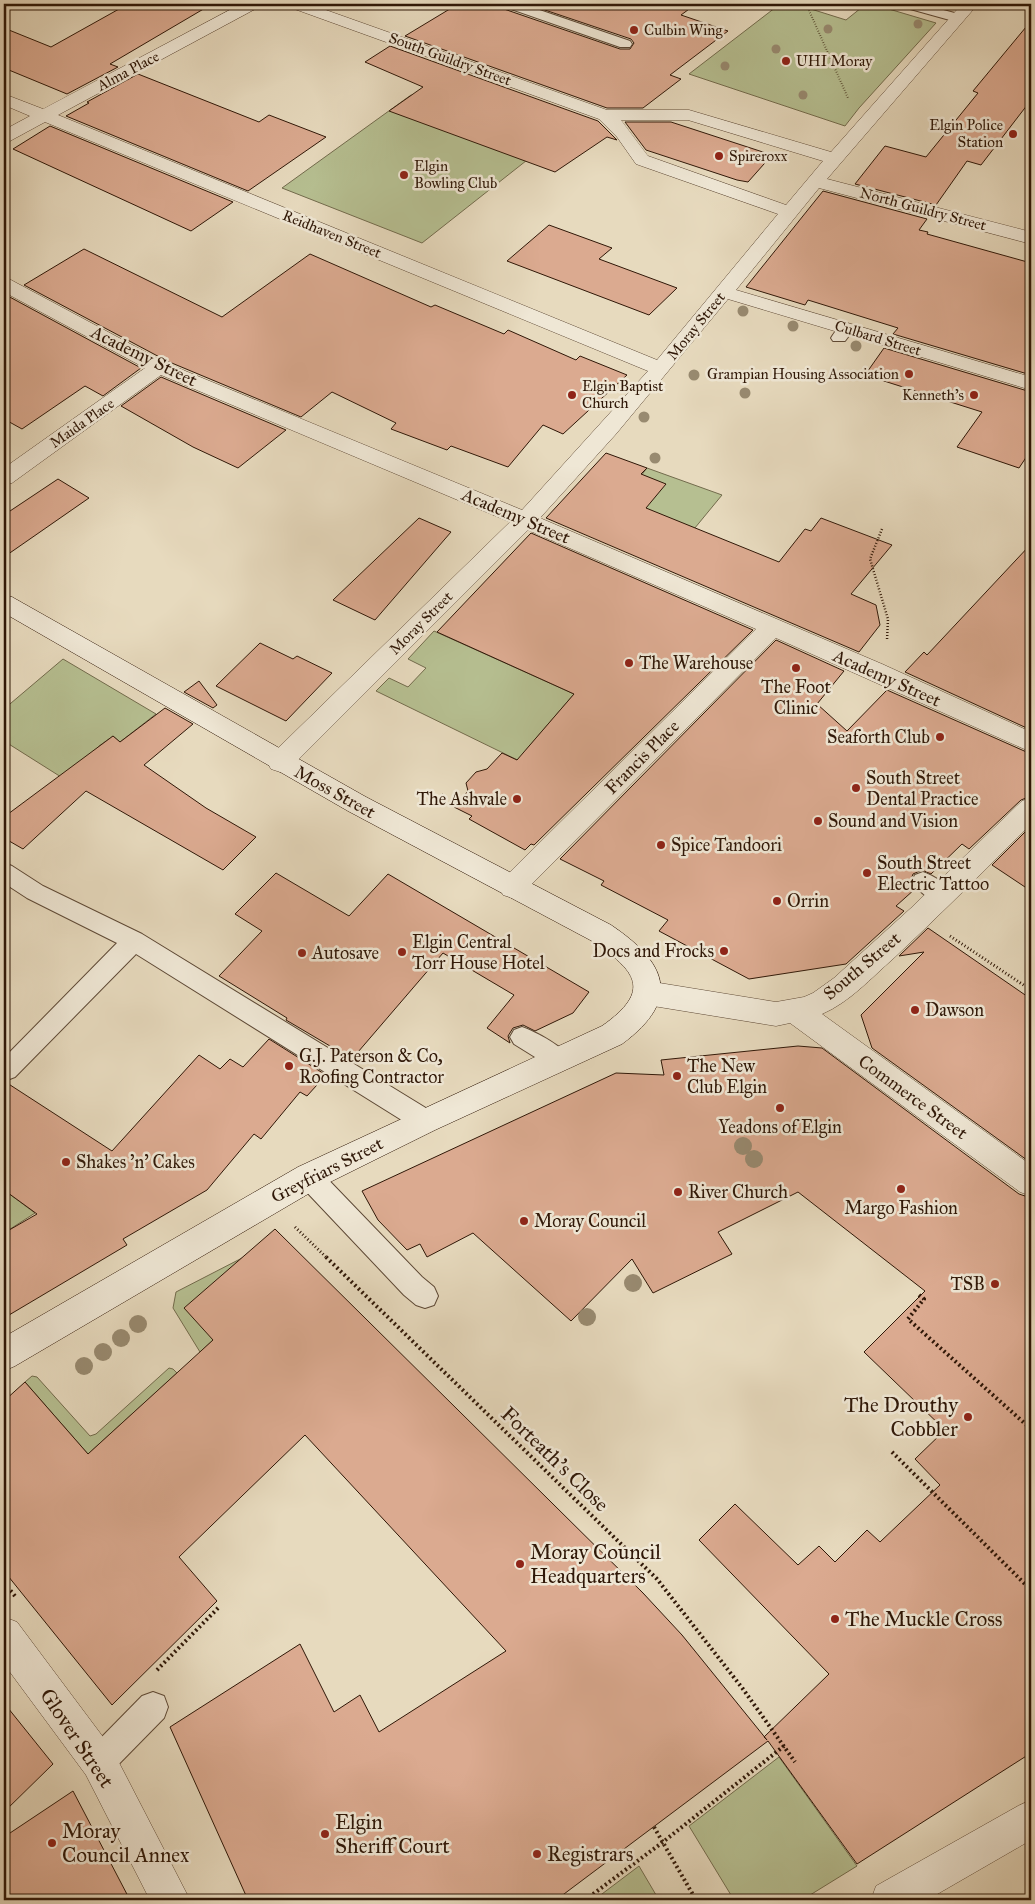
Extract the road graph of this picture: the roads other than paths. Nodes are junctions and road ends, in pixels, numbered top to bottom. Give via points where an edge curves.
1 (253, 4) edge
2 (295, 4) edge
3 (510, 4) edge
4 (908, 4) edge
5 (970, 4) edge
6 (921, 6) edge
7 (957, 18) junction
8 (625, 44) dead end
9 (4, 99) edge
10 (669, 114) junction
11 (605, 115) junction
12 (44, 116) junction
13 (4, 137) edge
14 (630, 142) junction
15 (834, 159) junction
16 (815, 181) junction
17 (789, 212) junction
18 (1031, 238) edge
19 (4, 284) edge
20 (724, 292) junction
21 (160, 367) junction
22 (660, 369) junction
23 (1031, 384) edge
24 (4, 478) edge
25 (525, 520) junction
26 (4, 603) edge
27 (772, 627) junction
28 (1031, 743) edge
29 (280, 762) junction
30 (1031, 808) edge
31 (4, 872) edge
32 (512, 887) junction
33 (134, 941) junction
34 (647, 993) junction
35 (795, 1011) junction
36 (522, 1037) dead end
37 (560, 1060) junction
38 (8, 1070) dead end
39 (425, 1120) junction
40 (309, 1177) junction
41 (1031, 1182) edge
42 (425, 1296) dead end
43 (4, 1355) edge
44 (4, 1635) edge
45 (153, 1706) dead end
46 (99, 1762) junction
47 (1031, 1820) edge
48 (172, 1900) edge
49 (890, 1900) edge

1 - 12 street, Alma Place
2 - 11 street, South Guildry Street
3 - 8 lane
4 - 6 lane
5 - 7 street, Moray Street
6 - 7 lane
7 - 15 street, Moray Street
9 - 12 street, Reidhaven Street
10 - 11 street, South Guildry Street via 650,117
10 - 14 street
10 - 15 street, South Guildry Street via 696,117
11 - 14 street, South Guildry Street
12 - 13 street, Alma Place
12 - 22 street, Reidhaven Street
14 - 17 street, South Guildry Street via 633,152 642,160
15 - 16 street, Moray Street
16 - 17 street, Moray Street
16 - 18 street, North Guildry Street
17 - 20 street, Moray Street
19 - 21 street, Academy Street
20 - 22 street, Moray Street
20 - 23 street, Culbard Street via 779,314
21 - 24 street, Maida Place
21 - 25 street, Academy Street
22 - 25 street, Moray Street
25 - 27 street, Academy Street
25 - 29 street, Moray Street
26 - 29 street, Moss Street
27 - 28 street, Academy Street
27 - 32 street, Francis Place
29 - 32 street, Moss Street
30 - 35 street, South Street via 933,888 921,916 835,994
31 - 33 lane via 35,892
32 - 34 street, Moss Street via 586,925 623,949 646,975
33 - 38 lane
33 - 39 lane
34 - 35 street, South Street via 765,1014
34 - 37 street, Greyfriars Street via 640,1010 624,1027
35 - 41 street, Commerce Street
36 - 37 lane
37 - 39 street, Greyfriars Street
39 - 40 street, Greyfriars Street
40 - 42 lane
40 - 43 street, Greyfriars Street
44 - 46 street, Glover Street
45 - 46 lane
46 - 48 street, Glover Street
47 - 49 street

